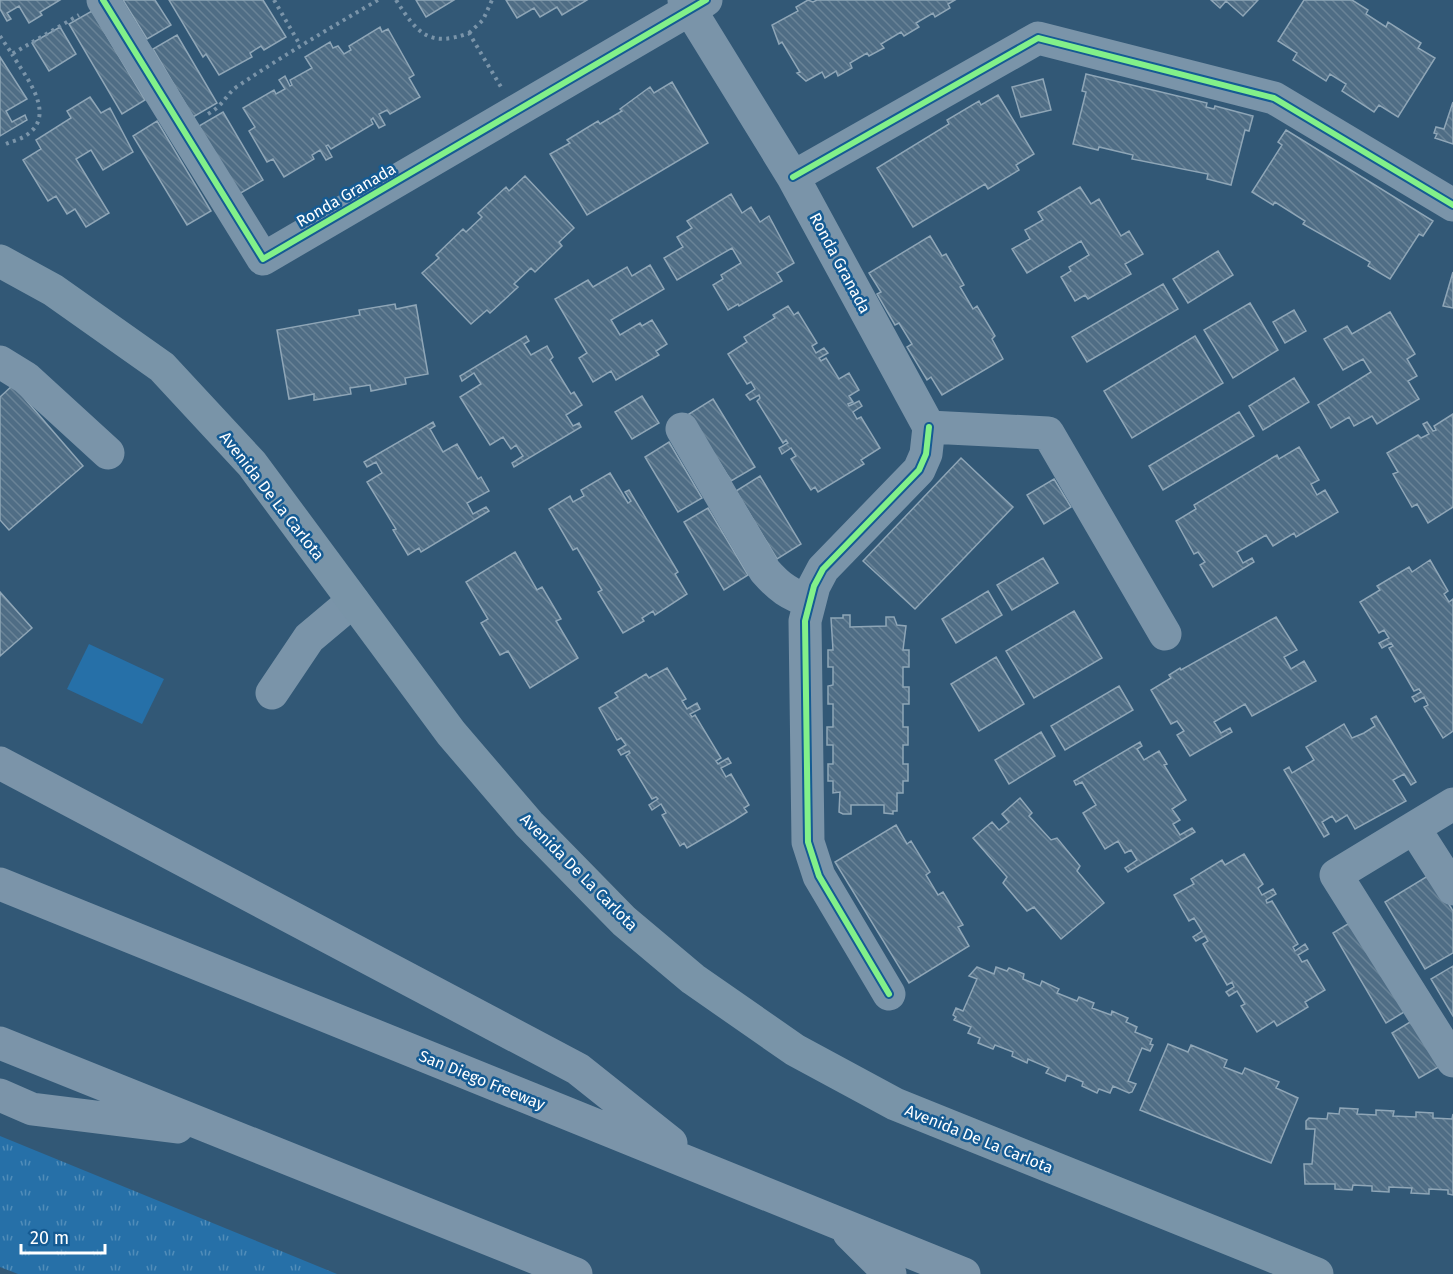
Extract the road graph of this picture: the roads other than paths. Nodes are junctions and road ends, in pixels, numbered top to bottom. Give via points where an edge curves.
1 (694, 3) edge
2 (95, 5) edge
3 (793, 177) junction
4 (1453, 205) edge
5 (0, 261) edge
6 (0, 362) edge
7 (928, 427) junction
8 (682, 429) dead end
9 (108, 453) dead end
10 (352, 601) junction
11 (810, 601) junction
12 (1165, 634) dead end
13 (272, 693) dead end
14 (0, 763) edge
15 (1453, 804) edge
16 (1414, 828) junction
17 (0, 884) edge
18 (1453, 889) edge
19 (889, 994) dead end
20 (0, 1043) edge
21 (1453, 1061) edge
22 (0, 1095) edge
23 (224, 1132) junction
24 (698, 1164) junction
25 (840, 1223) junction
26 (576, 1274) edge
27 (890, 1274) edge
28 (964, 1274) edge
29 (1317, 1274) edge

1 - 2 street, Ronda Granada via 263,259 183,129
1 - 3 street, Ronda Granada
3 - 4 street via 1038,38 1274,98
3 - 7 street, Ronda Granada
5 - 10 main road, Avenida De La Carlota via 53,290 162,367 252,464
6 - 9 street via 26,378
7 - 11 street via 926,454 919,470 823,569
7 - 12 street via 1048,433
8 - 11 street via 765,570 778,586
10 - 13 street via 309,638
10 - 29 main road, Avenida De La Carlota via 451,734 530,824 624,921 739,1012 795,1050 895,1104
11 - 19 street via 805,621 808,842 819,876
14 - 24 highway via 578,1069
15 - 16 street
16 - 18 street
16 - 21 street via 1336,875
17 - 24 highway, San Diego Freeway
20 - 23 highway
22 - 23 highway via 32,1108
23 - 26 highway
24 - 25 highway, San Diego Freeway
25 - 27 highway
25 - 28 highway, San Diego Freeway

